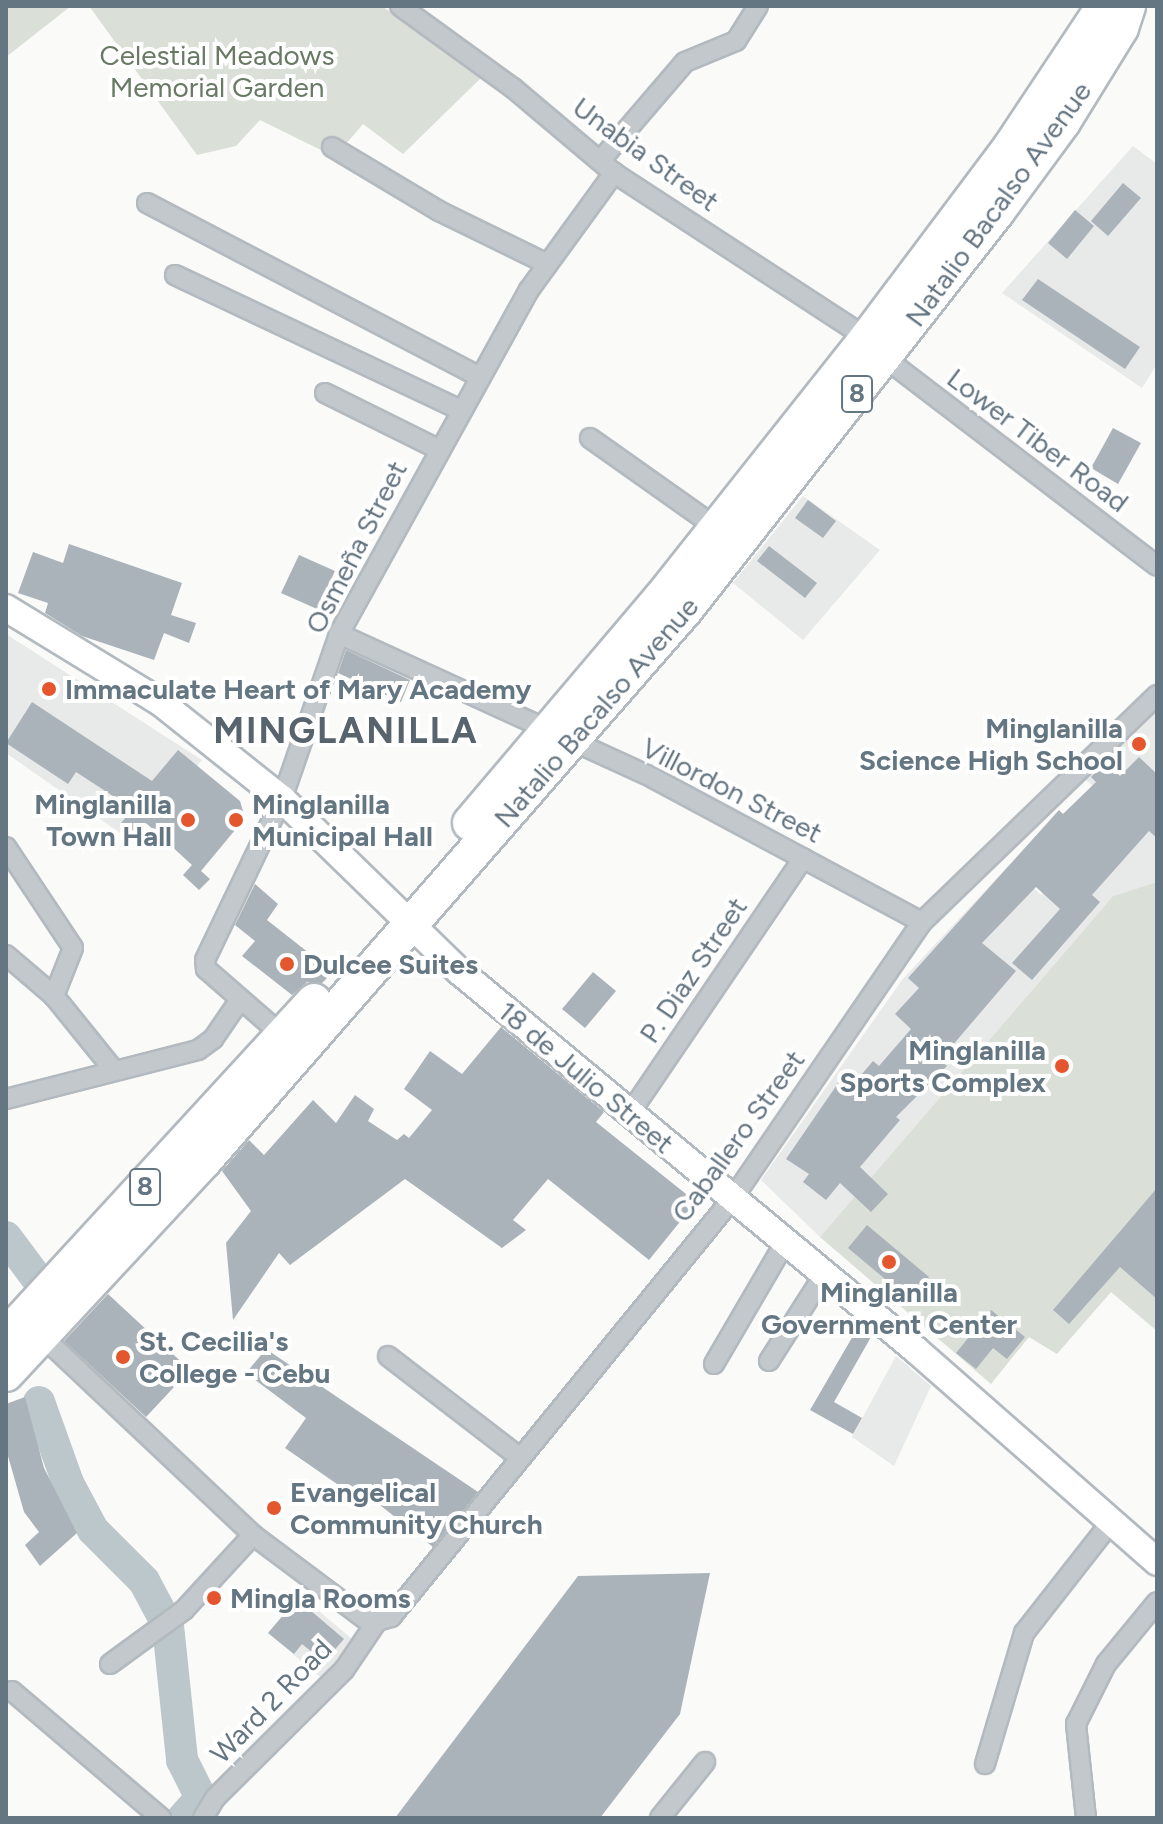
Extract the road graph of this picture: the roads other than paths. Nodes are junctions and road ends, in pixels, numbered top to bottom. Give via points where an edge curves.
1 (400, 6) edge
2 (758, 6) edge
3 (1107, 12) edge
4 (332, 147) dead end
5 (607, 167) junction
6 (147, 203) dead end
7 (547, 264) junction
8 (175, 275) dead end
9 (876, 348) junction
10 (478, 376) junction
11 (325, 393) dead end
12 (460, 410) junction
13 (590, 438) dead end
14 (438, 449) junction
15 (717, 528) junction
16 (1157, 566) edge
17 (6, 608) edge
18 (339, 634) junction
19 (1157, 695) edge
20 (560, 737) junction
21 (282, 799) junction
22 (6, 847) edge
23 (803, 858) junction
24 (406, 915) junction
25 (922, 922) junction
26 (6, 955) edge
27 (54, 996) junction
28 (239, 1001) junction
29 (282, 1035) junction
30 (113, 1069) junction
31 (6, 1099) edge
32 (630, 1113) junction
33 (733, 1198) junction
34 (786, 1241) junction
35 (825, 1273) junction
36 (41, 1335) junction
37 (6, 1336) edge
38 (388, 1356) dead end
39 (769, 1361) dead end
40 (714, 1364) dead end
41 (6, 1374) edge
42 (519, 1457) junction
43 (1111, 1522) junction
44 (253, 1535) junction
45 (1157, 1562) edge
46 (1157, 1602) edge
47 (377, 1621) junction
48 (110, 1664) dead end
49 (12, 1691) dead end
50 (705, 1762) dead end
51 (985, 1764) dead end
52 (161, 1818) edge
53 (203, 1818) edge
54 (660, 1818) edge
55 (1086, 1818) edge

1 - 5 street, Unabia Street via 513,88
2 - 5 street, Osmeña Street via 736,41 677,70
3 - 9 highway, Natalio Bacalso Avenue / 8 via 1063,122
4 - 7 street via 439,211
5 - 7 street, Osmeña Street
5 - 9 street, Unabia Street
6 - 10 street
7 - 10 street, Osmeña Street
8 - 12 street
9 - 15 highway, Natalio Bacalso Avenue / 8
9 - 16 street, Lower Tiber Road
9 - 20 highway, Natalio Bacalso Avenue / 8 via 755,525
10 - 12 street, Osmeña Street
11 - 14 street
12 - 14 street, Osmeña Street
13 - 15 street
14 - 18 street, Osmeña Street
15 - 20 highway, Natalio Bacalso Avenue / 8
17 - 21 street, 18 de Julio Street via 160,702
18 - 20 street, Villordon Street
18 - 21 street, Osmeña Street
19 - 25 street, Caballero Street
20 - 23 street, Villordon Street via 653,778
20 - 24 highway, Natalio Bacalso Avenue / 8
21 - 24 street, 18 de Julio Street
21 - 28 street, Osmeña Street via 204,963
22 - 27 street via 73,948
23 - 25 street, Villordon Street
23 - 32 street, P. Diaz Street
24 - 29 highway, Natalio Bacalso Avenue / 8
24 - 32 street, 18 de Julio Street via 459,971
24 - 36 highway, Natalio Bacalso Avenue / 8
25 - 33 street, Caballero Street
26 - 27 street
27 - 30 street
28 - 29 street, Osmeña Street
28 - 30 street via 213,1039 198,1050
29 - 37 highway, Natalio Bacalso Avenue / 8
30 - 31 street
32 - 33 street, 18 de Julio Street
33 - 34 street, 18 de Julio Street
33 - 42 street, Caballero Street
34 - 35 street, 18 de Julio Street
34 - 40 street
35 - 39 street
35 - 43 street, 18 de Julio Street
36 - 41 highway, Natalio Bacalso Avenue / 8
36 - 44 street
38 - 42 street
42 - 47 street, Caballero Street via 391,1617
43 - 45 street, 18 de Julio Street
43 - 51 street via 1024,1633
44 - 47 street via 364,1618
44 - 48 street via 168,1623
46 - 55 street via 1106,1664 1076,1724
47 - 53 street, Ward 2 Road via 344,1670 215,1798
49 - 52 street
50 - 54 street

